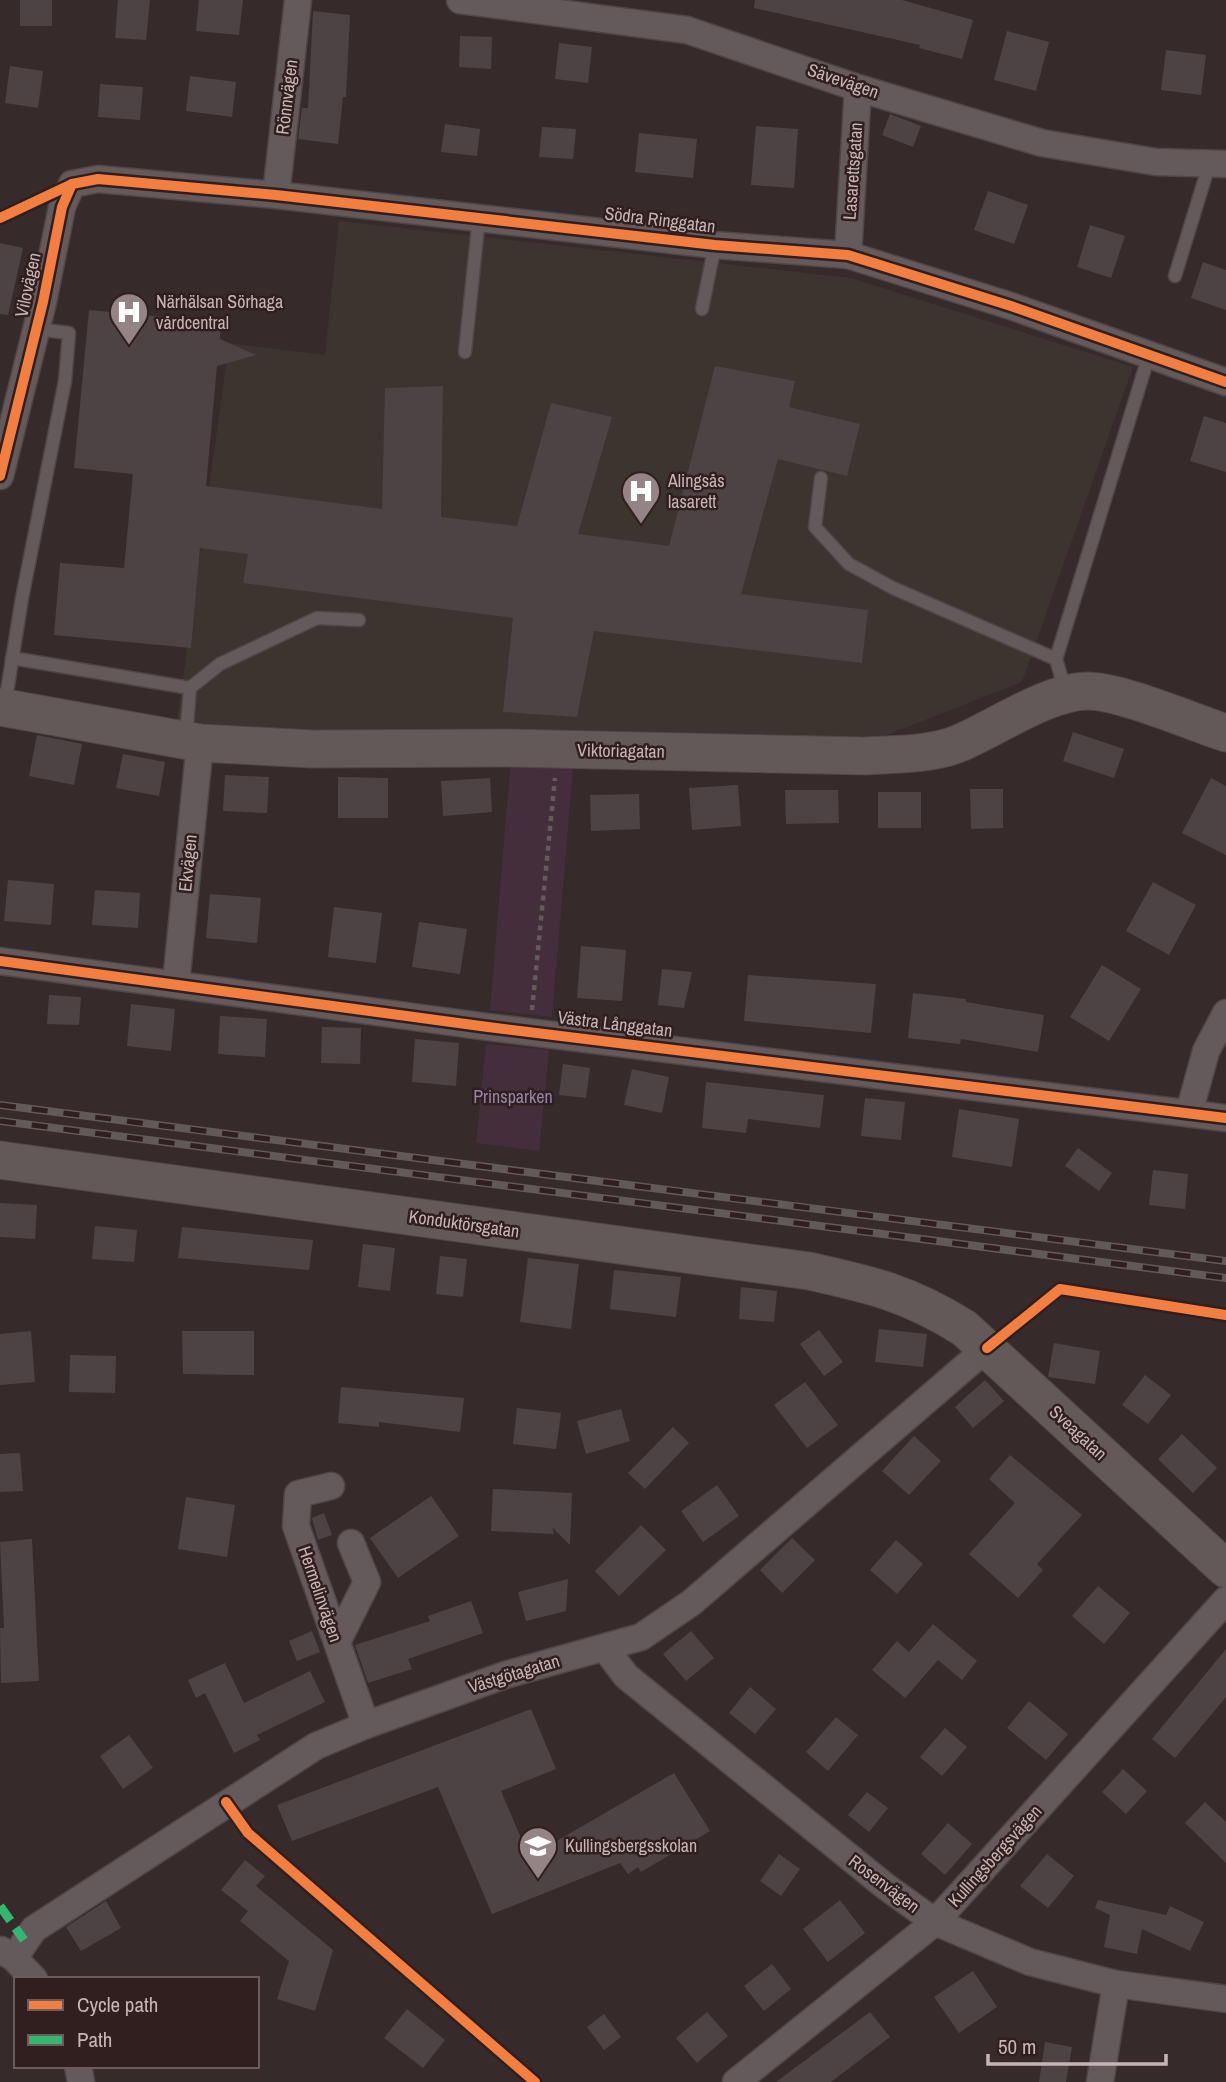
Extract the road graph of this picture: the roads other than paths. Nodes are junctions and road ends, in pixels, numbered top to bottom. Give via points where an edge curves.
1 (298, 0) edge
2 (460, 0) edge
3 (858, 88) junction
4 (1217, 164) edge
5 (72, 184) joint
6 (276, 195) junction
7 (479, 217) junction
8 (715, 244) junction
9 (848, 255) junction
10 (1175, 276) dead end
11 (702, 309) dead end
12 (36, 328) junction
13 (465, 352) dead end
14 (1149, 355) junction
15 (1226, 382) edge
16 (0, 476) edge
17 (821, 478) dead end
18 (359, 620) dead end
19 (12, 658) junction
20 (1056, 659) junction
21 (190, 688) junction
22 (1066, 694) junction
23 (2, 707) edge
24 (1226, 733) edge
25 (193, 742) junction
26 (0, 961) edge
27 (176, 983) junction
28 (1226, 1013) edge
29 (1189, 1113) junction
30 (1226, 1118) edge
31 (0, 1160) edge
32 (925, 1304) joint
33 (987, 1348) junction
34 (331, 1486) dead end
35 (351, 1543) dead end
36 (1226, 1569) edge
37 (1226, 1600) edge
38 (337, 1642) junction
39 (606, 1648) junction
40 (366, 1725) junction
41 (935, 1922) junction
42 (7, 1954) edge
43 (32, 1977) edge
44 (1116, 1984) junction
45 (1226, 1999) edge
46 (736, 2082) edge
47 (1100, 2082) edge

1 - 6 street, Rönnvägen
2 - 3 street, Sävevägen via 687,30
3 - 4 street, Sävevägen via 1042,143 1156,162
3 - 9 street, Lasarettsgatan
4 - 10 lane
5 - 6 street, Södra Ringgatan via 98,179
5 - 12 street, Vilovägen via 62,208
6 - 7 street, Södra Ringgatan
7 - 8 street, Södra Ringgatan
7 - 13 lane
8 - 9 street, Södra Ringgatan
8 - 11 lane
9 - 14 street, Södra Ringgatan
12 - 16 street, Vilovägen
12 - 19 lane via 69,333 65,381
14 - 15 street, Södra Ringgatan
14 - 20 lane
17 - 20 lane via 815,527 849,564
18 - 21 lane via 317,618 220,664
19 - 21 lane
19 - 23 lane
20 - 22 lane
21 - 25 lane
22 - 24 street, Viktoriagatan via 1089,691 1118,697
22 - 25 street, Viktoriagatan via 958,744 917,753 866,756 312,749
23 - 25 street, Viktoriagatan
25 - 27 street, Ekvägen
26 - 27 street, Västra Långgatan
27 - 29 street, Västra Långgatan
28 - 29 street via 1206,1051
29 - 30 street, Västra Långgatan
31 - 32 street, Konduktörsgatan via 808,1271 878,1286
32 - 33 street, Sveagatan
33 - 36 street, Sveagatan
33 - 39 street, Västgötagatan via 691,1603 641,1637
34 - 38 street, Hermelinvägen via 298,1494 296,1526
35 - 38 street via 367,1582
37 - 41 street, Kullingsbergsvägen
38 - 40 street, Hermelinvägen
39 - 40 street, Västgötagatan via 505,1675
39 - 41 street, Rosenvägen via 637,1685
40 - 42 street, Västgötagatan via 316,1746 46,1922
41 - 44 street, Rosenvägen via 1030,1962
41 - 46 street, Kullingsbergsvägen
42 - 43 street
44 - 45 street, Rosenvägen
44 - 47 street

